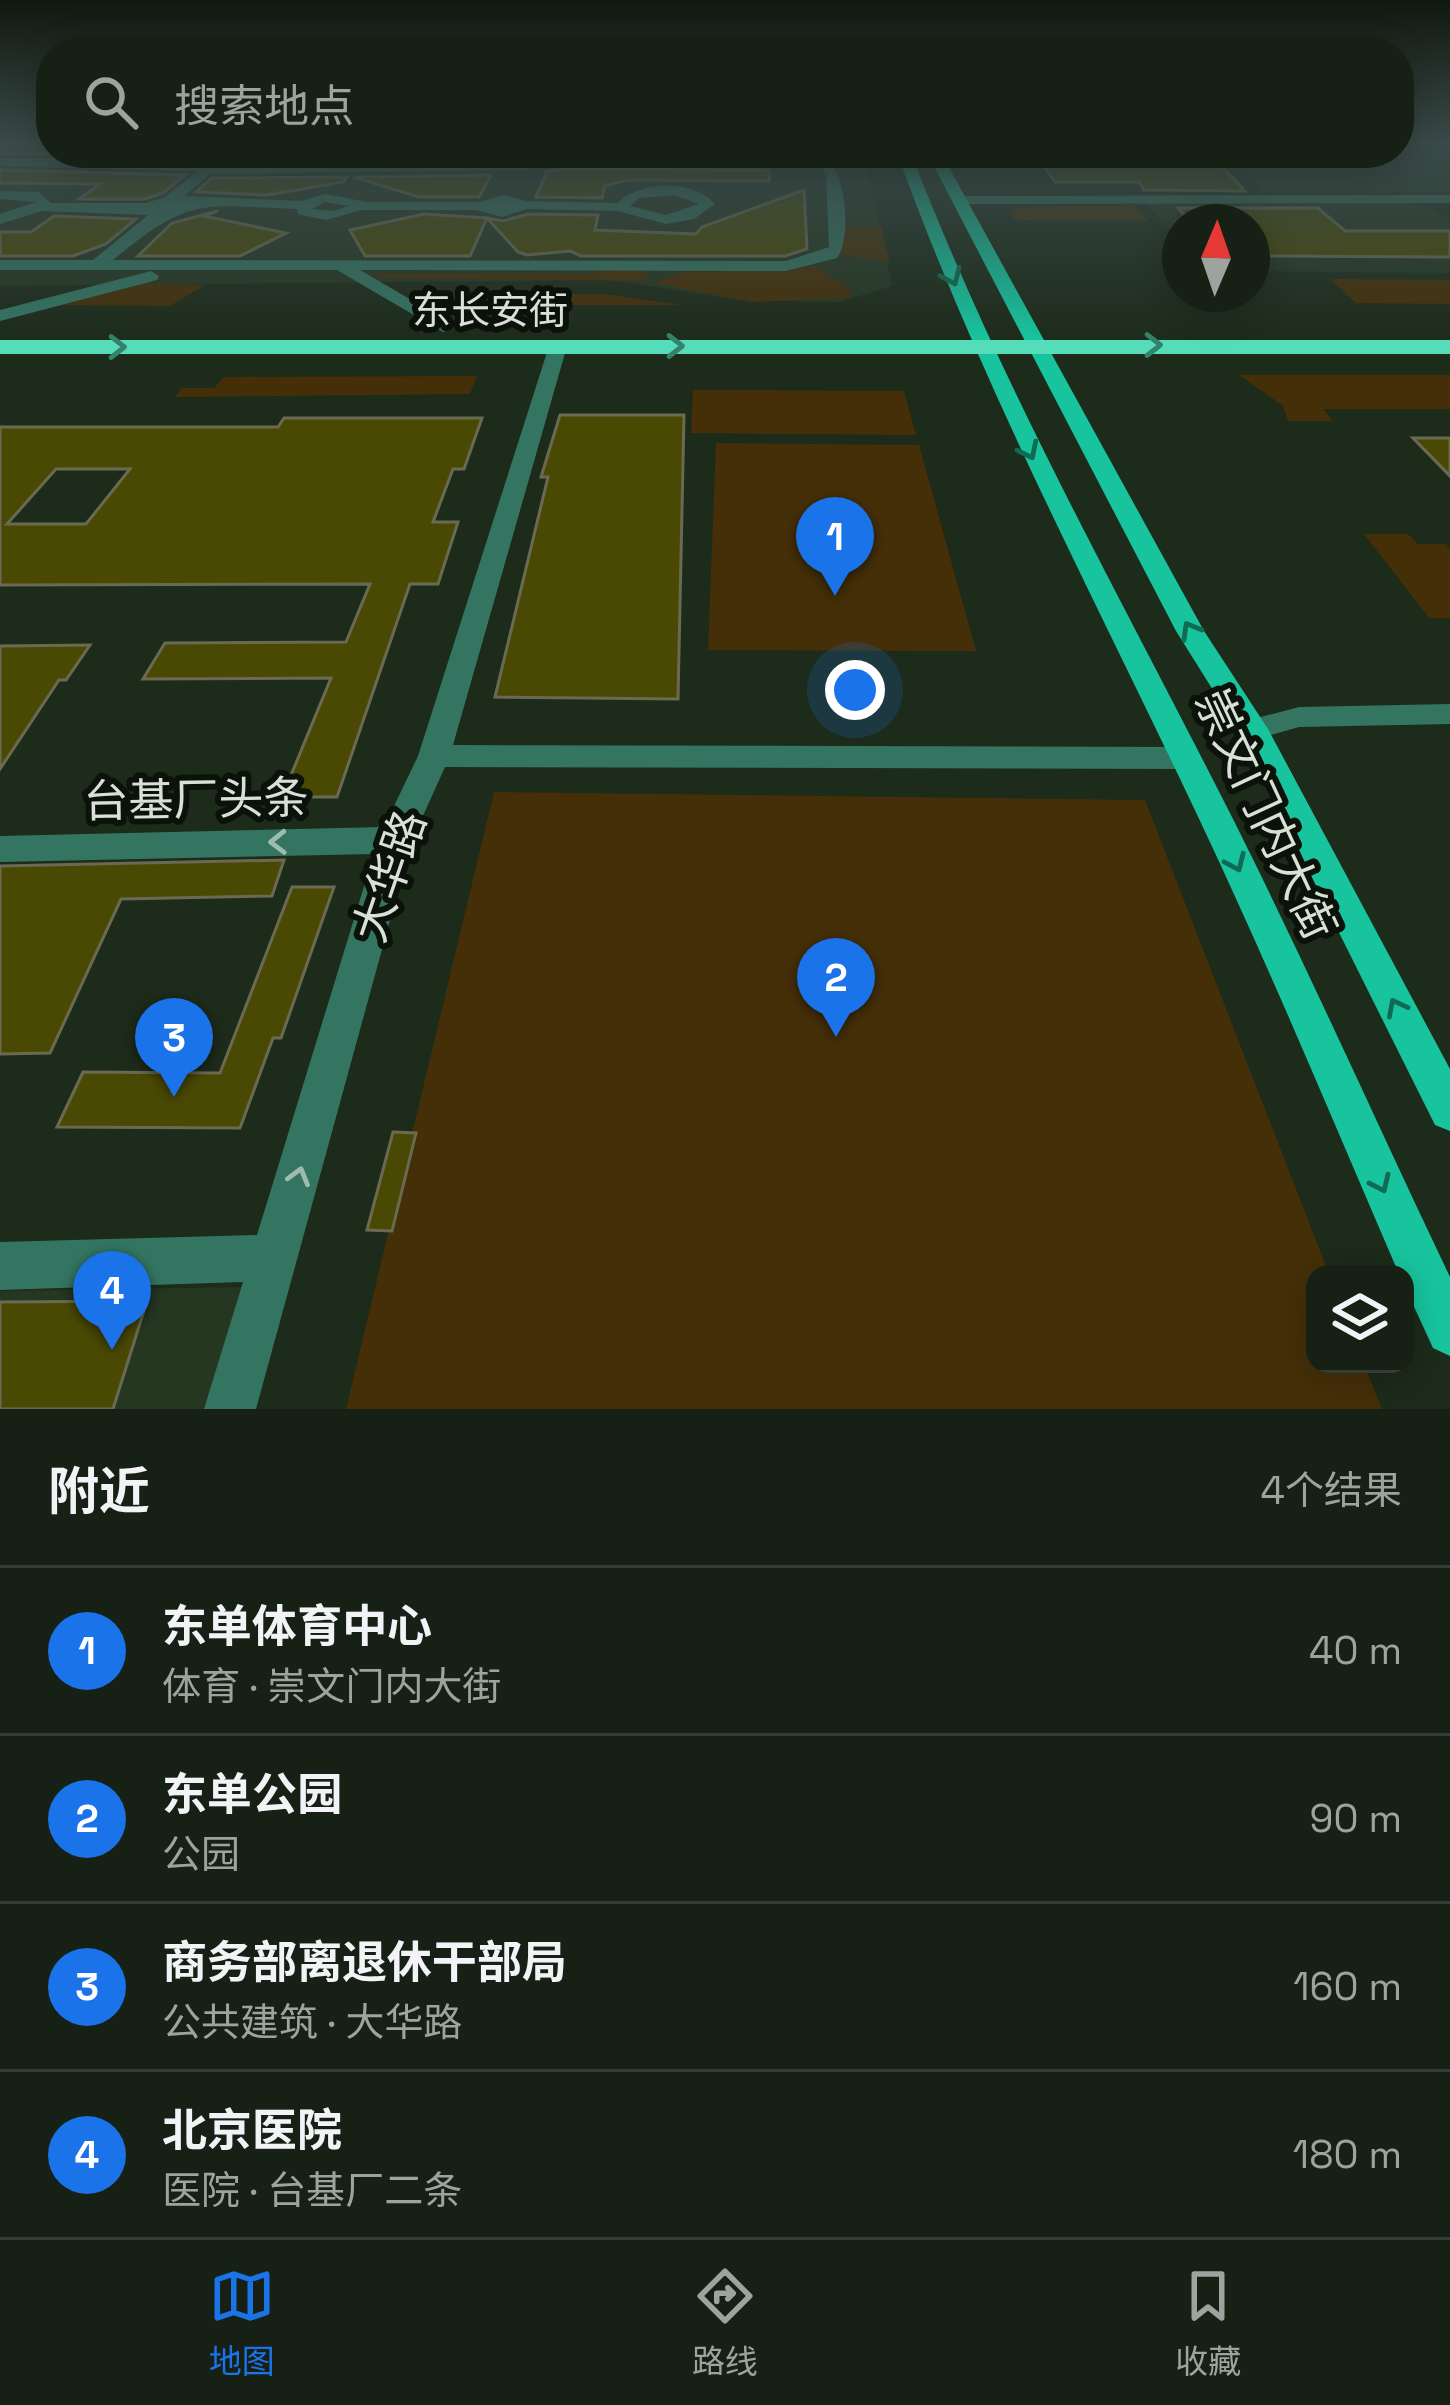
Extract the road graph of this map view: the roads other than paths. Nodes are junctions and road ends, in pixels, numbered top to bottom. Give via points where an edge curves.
1 (37, 208) edge
2 (157, 208) edge
3 (502, 208) edge
4 (622, 208) edge
5 (702, 208) edge
6 (834, 208) edge
7 (923, 208) edge
8 (962, 208) edge
9 (0, 219) edge
10 (495, 230) dead end
11 (0, 265) edge
12 (97, 265) junction
13 (188, 266) junction
14 (341, 266) junction
15 (0, 316) edge
16 (1450, 324) edge
17 (0, 326) edge
18 (443, 326) junction
19 (976, 334) junction
20 (1032, 334) junction
21 (558, 346) junction
22 (0, 347) edge
23 (1450, 347) edge
24 (1450, 714) edge
25 (1253, 729) junction
26 (434, 756) junction
27 (1183, 758) junction
28 (395, 840) junction
29 (0, 848) edge
30 (1450, 1111) edge
31 (276, 1258) junction
32 (0, 1266) edge
33 (1450, 1331) edge
34 (230, 1409) edge

1 - 9 street
2 - 12 street
3 - 10 street
4 - 5 street via 660,219
6 - 14 street via 831,255 786,266 484,256
7 -> 19 main road, 崇文门内大街
8 - 20 main road, 崇文门内大街
11 - 12 street
12 - 13 street
13 - 14 street
13 - 15 street
14 - 18 street
16 - 20 highway
17 - 18 highway, 东长安街
18 - 19 highway, 东长安街
19 - 20 highway
21 -> 19 highway, 东长安街
19 -> 27 main road, 崇文门内大街
20 -> 23 highway
25 -> 20 main road, 崇文门内大街 via 1190,631
22 -> 21 highway, 东长安街
21 - 26 street, 大华路
24 - 25 street via 1299,717
30 -> 25 main road, 崇文门内大街
26 - 27 street
26 - 28 street, 大华路
27 -> 33 main road, 崇文门内大街
28 -> 29 street, 台基厂头条
31 -> 28 street, 大华路
31 - 32 street
31 - 34 street, 大华路

